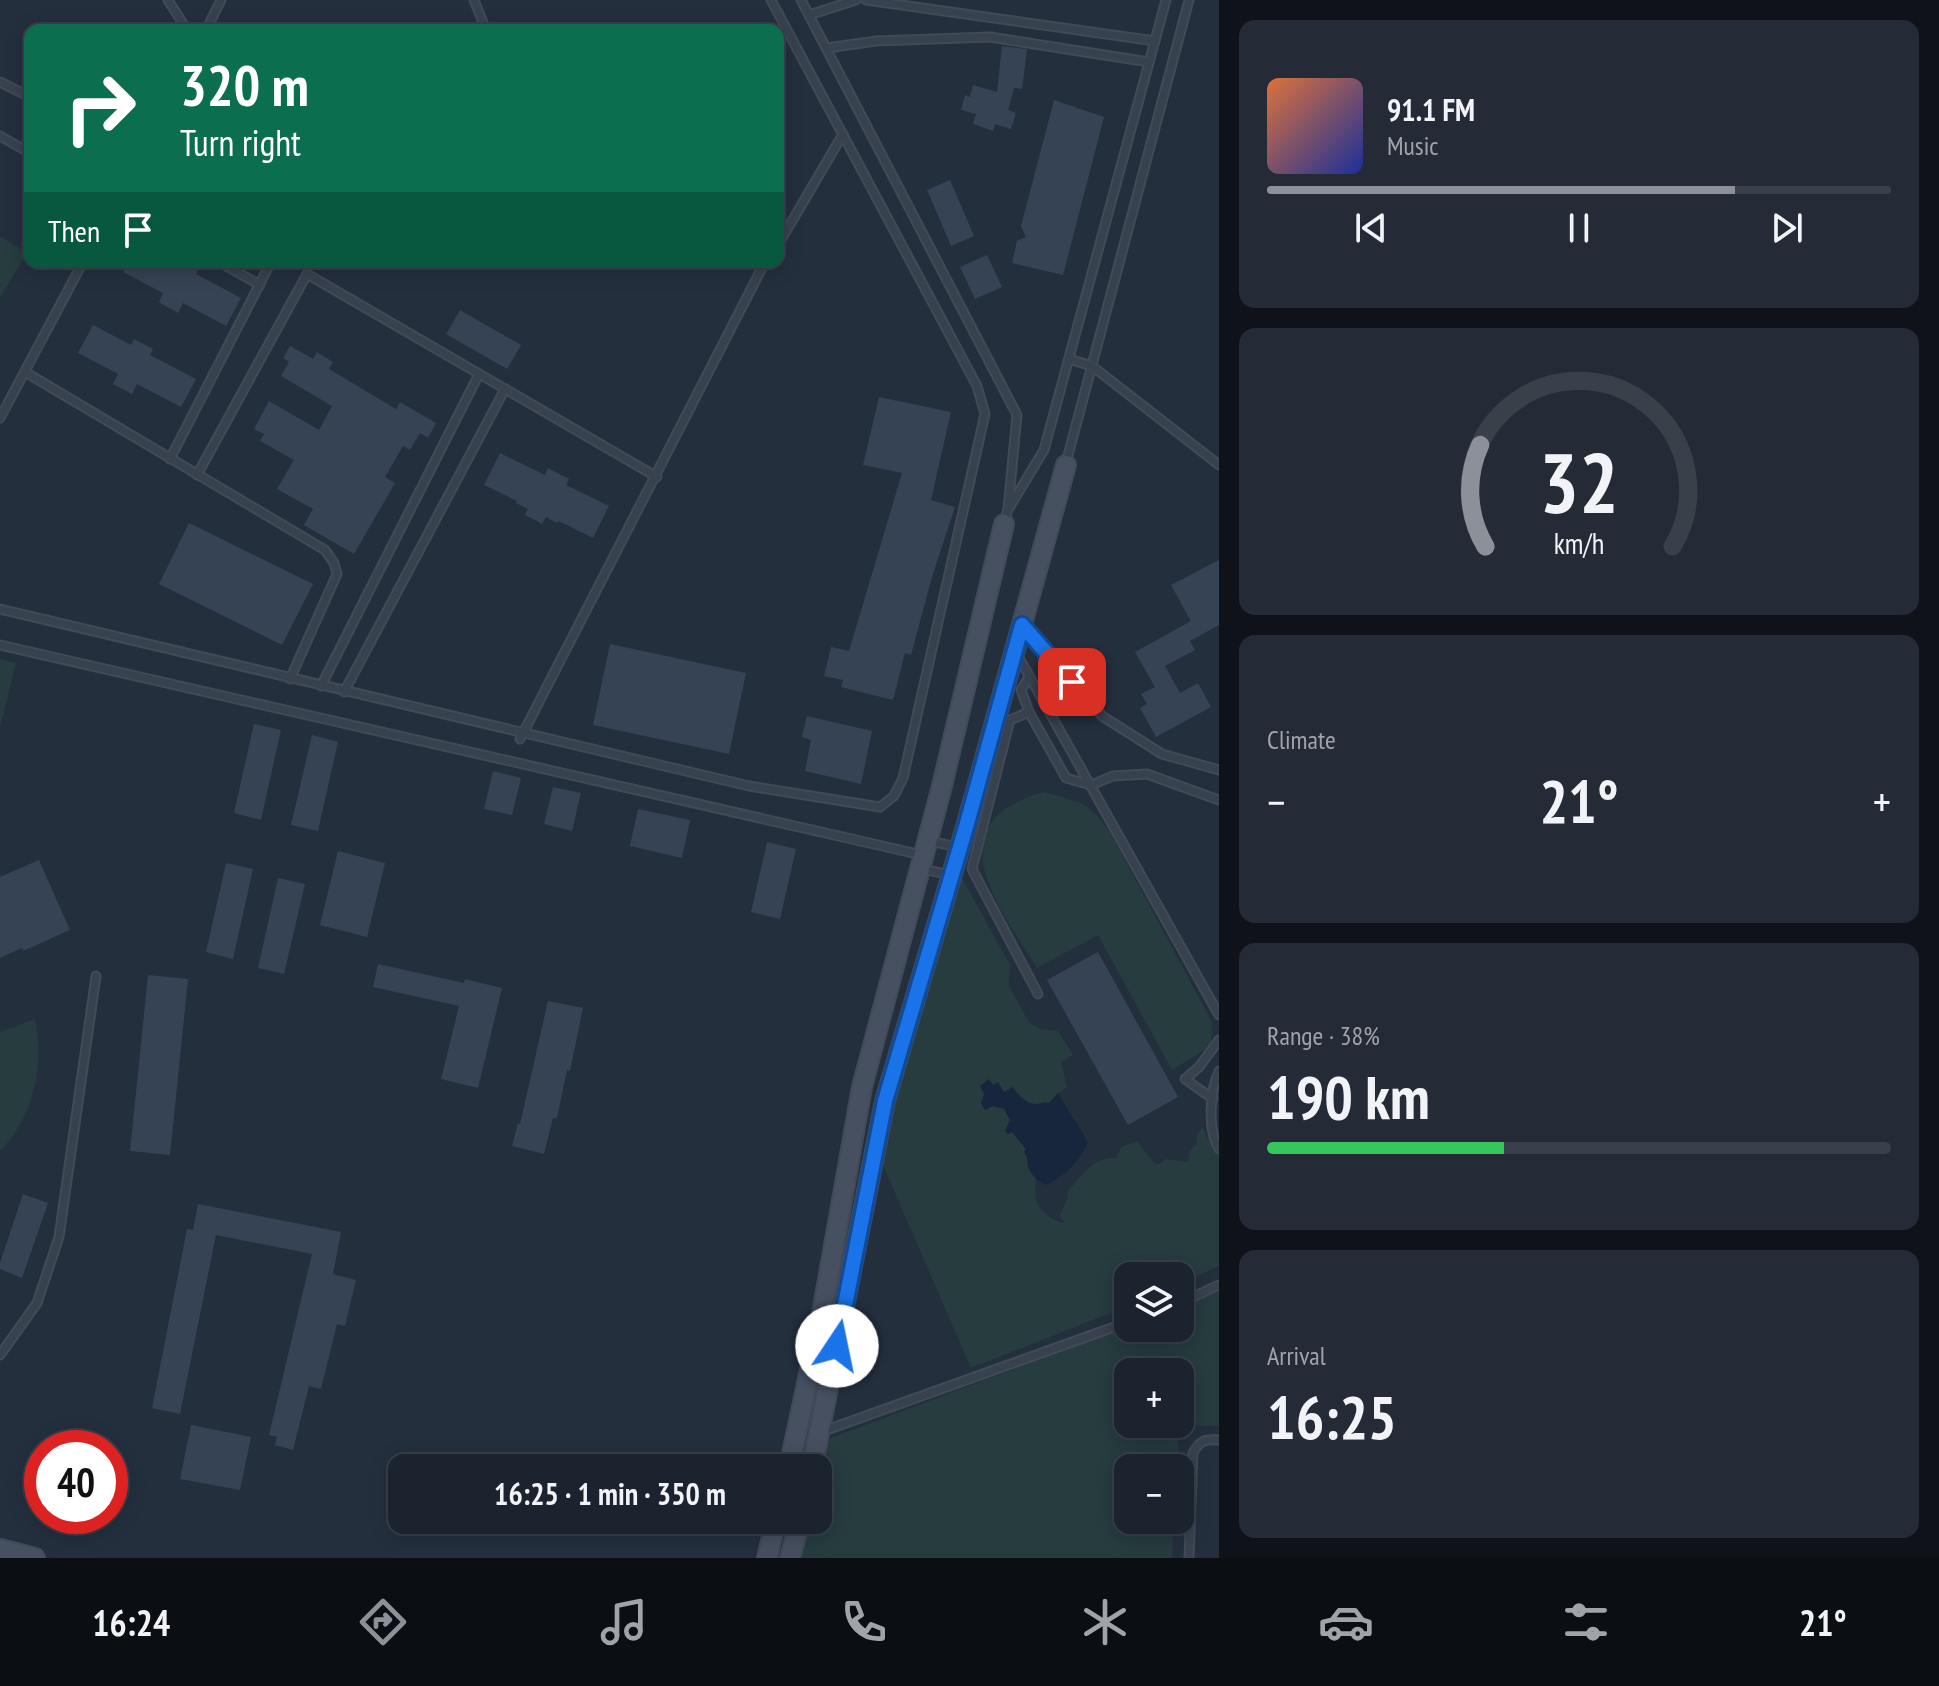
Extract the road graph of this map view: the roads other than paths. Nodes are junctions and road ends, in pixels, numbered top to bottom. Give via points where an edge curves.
1 (168, 0) edge
2 (221, 0) edge
3 (474, 0) edge
4 (771, 0) edge
5 (801, 0) edge
6 (856, 0) edge
7 (866, 0) edge
8 (1166, 0) edge
9 (1189, 0) edge
10 (809, 15) junction
11 (183, 24) edge
12 (209, 24) edge
13 (484, 24) edge
14 (784, 24) edge
15 (784, 24) edge
16 (1155, 41) junction
17 (827, 48) junction
18 (1149, 62) junction
19 (0, 82) edge
20 (24, 94) edge
21 (843, 134) junction
22 (0, 136) edge
23 (24, 150) edge
24 (784, 235) edge
25 (80, 268) edge
26 (230, 268) edge
27 (268, 268) edge
28 (763, 268) edge
29 (260, 285) junction
30 (1069, 359) junction
31 (1092, 366) junction
32 (25, 372) junction
33 (479, 374) junction
34 (505, 389) junction
35 (0, 418) edge
36 (170, 459) junction
37 (1066, 465) joint
38 (1219, 465) edge
39 (197, 475) junction
40 (657, 477) junction
41 (1006, 516) junction
42 (0, 609) edge
43 (1022, 625) junction
44 (0, 645) edge
45 (1014, 651) junction
46 (1029, 677) junction
47 (290, 679) junction
48 (321, 686) junction
49 (344, 692) junction
50 (1029, 712) junction
51 (522, 736) junction
52 (1219, 770) edge
53 (1091, 785) junction
54 (1219, 800) edge
55 (960, 848) junction
56 (924, 855) junction
57 (952, 876) junction
58 (96, 976) dead end
59 (1038, 994) dead end
60 (1219, 1015) edge
61 (1219, 1040) edge
62 (1219, 1071) edge
63 (1213, 1099) junction
64 (1219, 1149) edge
65 (1219, 1285) edge
66 (1194, 1297) edge
67 (1114, 1327) edge
68 (0, 1355) edge
69 (819, 1433) junction
70 (1219, 1440) edge
71 (792, 1454) edge
72 (815, 1454) edge
73 (773, 1534) edge
74 (796, 1534) edge
75 (0, 1549) edge
76 (35, 1558) edge
77 (767, 1558) edge
78 (790, 1558) edge
79 (1189, 1558) edge

1 - 11 lane
2 - 12 lane
3 - 13 lane
4 - 15 lane
5 - 10 lane
6 - 10 lane
7 - 16 lane
8 - 16 lane
9 - 31 lane
10 - 17 lane
14 - 21 lane
16 - 18 lane
17 - 18 lane via 990,37
17 - 41 lane via 1017,415
18 - 30 lane
19 - 20 lane
21 - 24 lane
21 - 51 lane via 977,386 985,414 899,787 880,807 749,786
22 - 23 lane
25 - 32 lane
26 - 29 lane
27 - 29 lane
28 - 40 lane
29 - 36 lane
30 - 31 lane
30 - 41 lane via 1044,450
31 - 37 lane
31 - 38 lane
32 - 35 lane
32 - 36 lane
33 - 34 lane
33 - 39 lane via 307,274
33 - 48 lane
34 - 40 lane
34 - 49 lane
36 - 39 lane
37 - 43 street
39 - 47 lane via 325,550 334,563 337,574
40 - 51 lane
41 - 56 street
42 - 47 lane
43 - 45 street
43 - 52 lane via 1102,716 1162,754
44 - 56 lane
45 - 46 lane
45 - 55 street
46 - 50 lane via 1021,690
46 - 53 lane
47 - 48 lane
48 - 49 lane
49 - 51 lane
50 - 53 lane via 1066,778
50 - 59 lane via 1010,720 972,869
53 - 54 lane via 1113,776 1147,774
53 - 60 lane
55 - 56 lane
55 - 57 street
56 - 57 lane
56 - 71 street via 862,1087
57 - 69 street via 885,1101
58 - 68 lane via 59,1237 37,1303
61 - 63 lane via 1185,1079
62 - 63 lane
63 - 64 lane via 1212,1137
65 - 66 lane
67 - 69 lane
69 - 72 street
70 - 79 lane via 1206,1439 1193,1453
73 - 77 street
74 - 78 street
75 - 76 street

